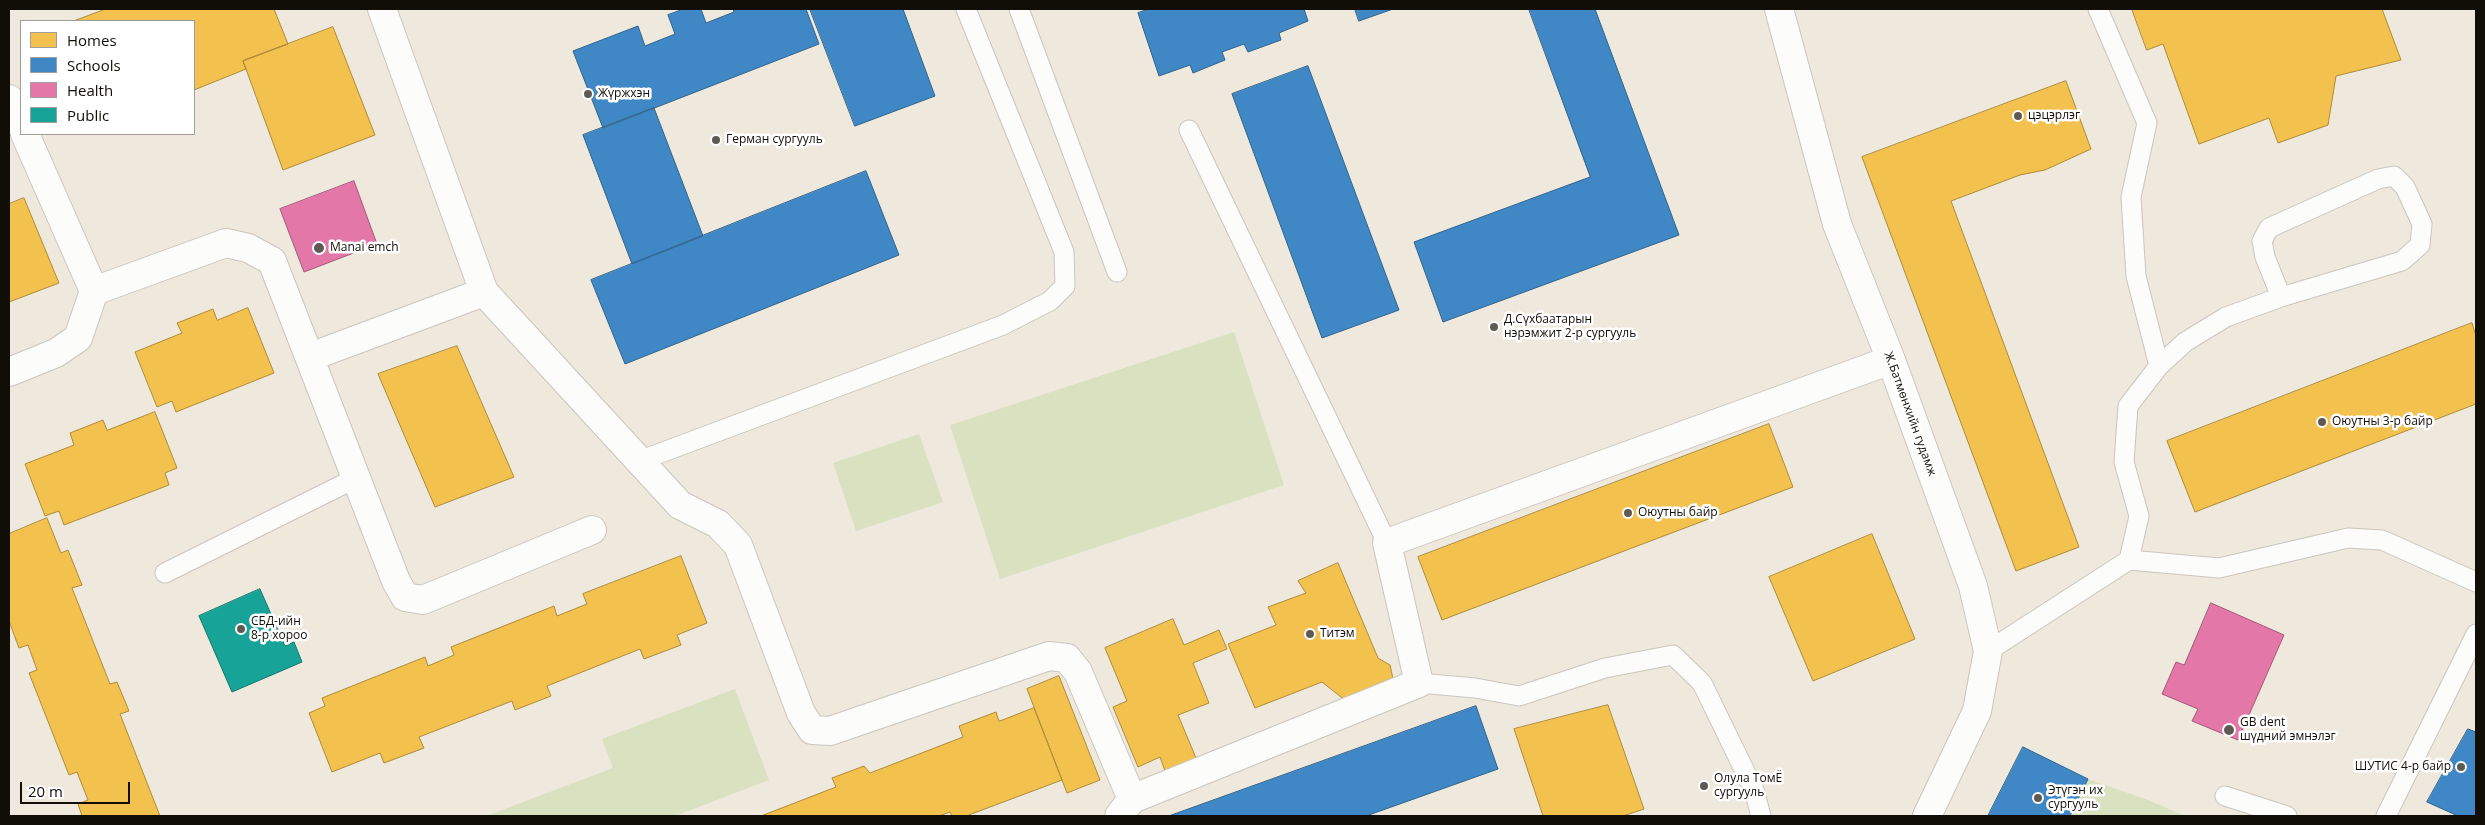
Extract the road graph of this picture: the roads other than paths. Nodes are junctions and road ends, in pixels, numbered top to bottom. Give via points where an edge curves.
1 (382, 9) edge
2 (966, 9) edge
3 (1019, 9) edge
4 (1779, 9) edge
5 (2098, 9) edge
6 (9, 99) edge
7 (20, 124) edge
8 (1189, 130) dead end
9 (25, 135) edge
10 (1117, 272) dead end
11 (94, 291) junction
12 (484, 292) junction
13 (2281, 297) junction
14 (310, 357) junction
15 (1891, 360) junction
16 (2159, 366) junction
17 (9, 372) edge
18 (639, 462) junction
19 (356, 478) junction
20 (592, 530) dead end
21 (1387, 543) junction
22 (2129, 560) junction
23 (164, 573) dead end
24 (2476, 582) edge
25 (2474, 643) edge
26 (1988, 651) junction
27 (1419, 683) junction
28 (2225, 796) dead end
29 (1125, 808) edge
30 (1761, 816) edge
31 (1927, 816) edge
32 (2287, 816) edge
33 (2386, 816) edge

1 - 12 street
2 - 18 lane via 1064,252 1065,286 1050,301 1003,324
3 - 10 lane
4 - 15 street, Ж.Батмөнхийн гудамж via 1837,224
5 - 16 lane via 2148,123 2131,197 2136,276
6 - 7 street
8 - 21 lane
9 - 11 street
11 - 14 street via 226,243 248,248 272,261
11 - 17 street via 78,338 56,353
12 - 14 street
12 - 18 street
13 - 13 lane via 2402,261 2420,245 2422,224 2405,187 2394,176 2378,179 2269,228 2262,241
13 - 16 lane via 2226,317 2185,342
14 - 19 street
15 - 21 street
15 - 26 street, Ж.Батмөнхийн гудамж via 1973,586
16 - 22 lane via 2128,406 2124,462 2139,516
18 - 29 street via 680,505 718,524 738,544 801,714 812,730 830,731 1049,656 1067,658 1078,672
19 - 20 street via 405,597 423,600
19 - 23 lane
21 - 27 street
22 - 24 lane via 2219,568 2348,538 2382,540
22 - 26 lane
25 - 33 lane
26 - 31 street, Ж.Батмөнхийн гудамж via 1977,711
27 - 29 street
27 - 30 lane via 1519,696 1605,668 1673,655 1702,683 1754,790
28 - 32 lane

